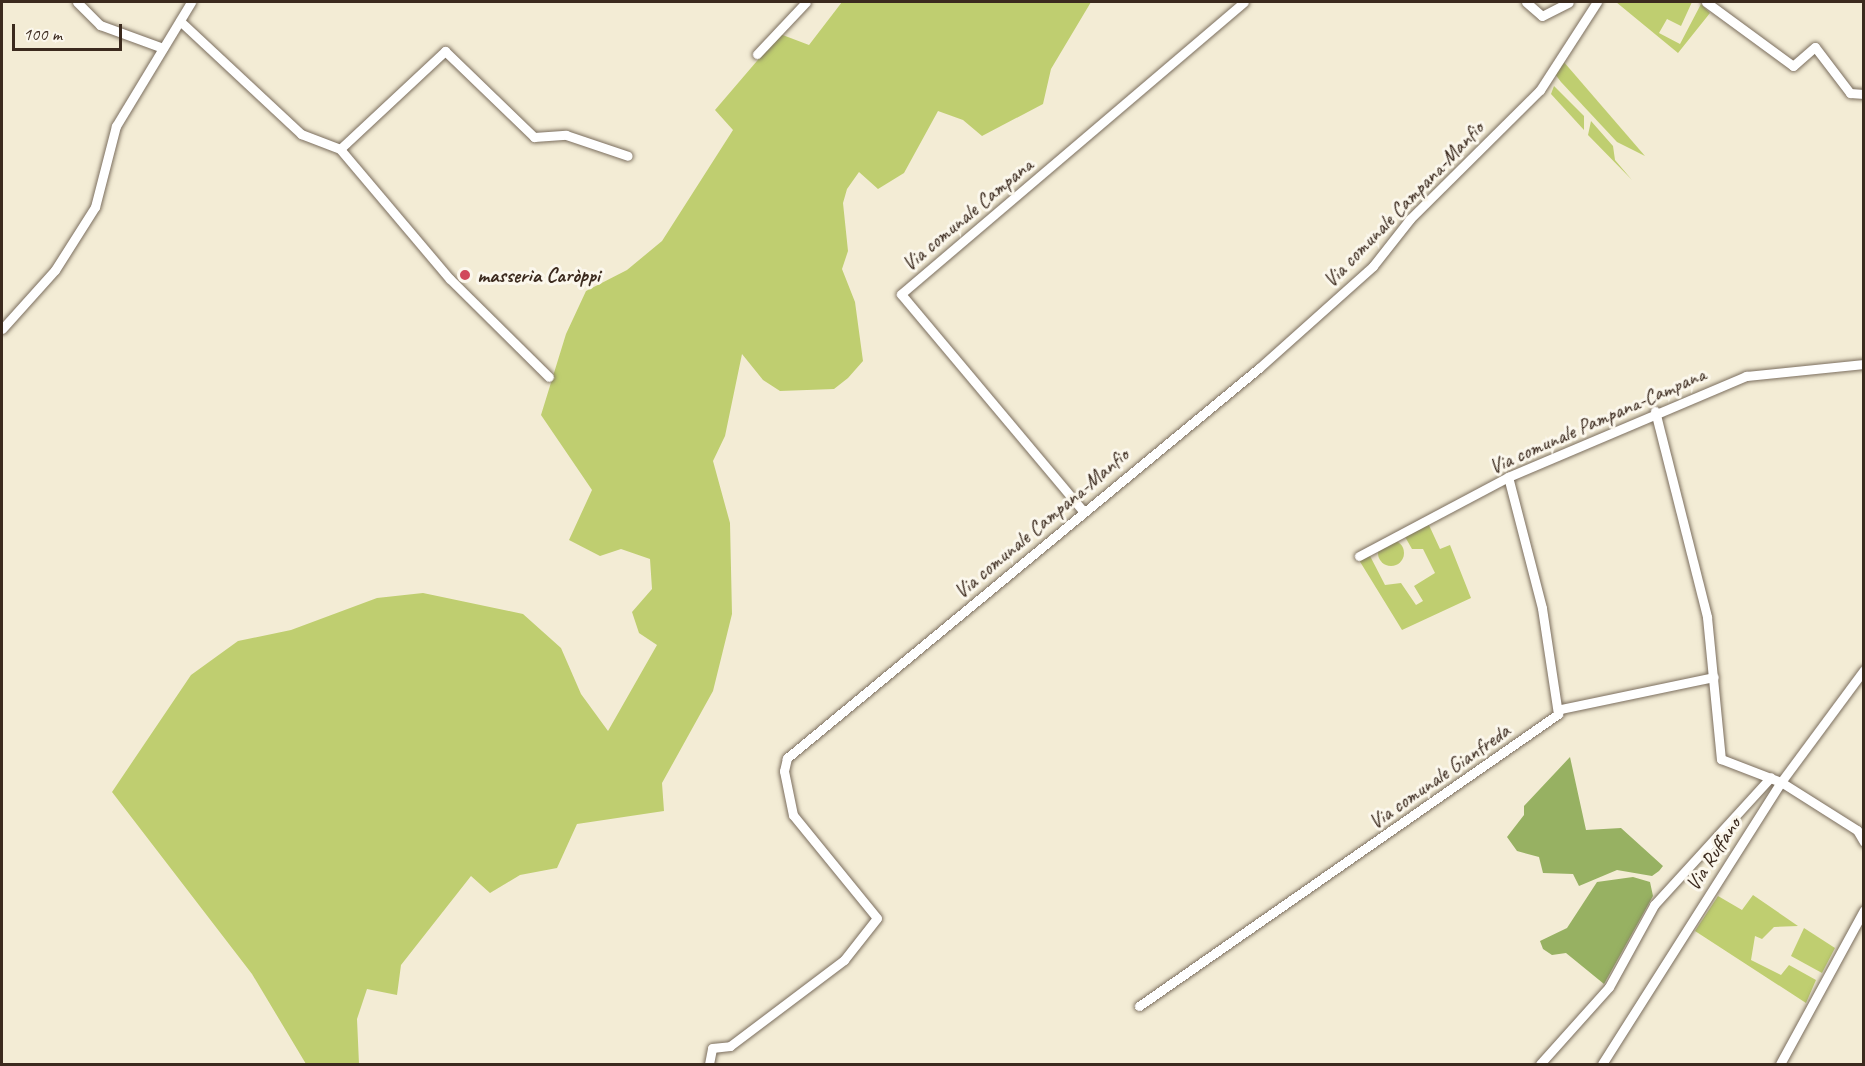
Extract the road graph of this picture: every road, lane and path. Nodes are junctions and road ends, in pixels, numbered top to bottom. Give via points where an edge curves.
1 (77, 2) edge
2 (191, 2) edge
3 (806, 2) edge
4 (1244, 2) edge
5 (1526, 2) edge
6 (1569, 2) edge
7 (1598, 2) edge
8 (1706, 2) edge
9 (180, 21) junction
10 (163, 48) junction
11 (757, 54) dead end
12 (1863, 94) edge
13 (340, 149) junction
14 (628, 156) dead end
15 (2, 329) edge
16 (1863, 364) edge
17 (549, 377) dead end
18 (1655, 411) junction
19 (1508, 477) junction
20 (1083, 511) junction
21 (1359, 556) dead end
22 (1863, 670) edge
23 (1713, 677) junction
24 (1561, 709) junction
25 (1771, 777) junction
26 (1781, 782) junction
27 (1863, 842) edge
28 (1863, 910) edge
29 (1139, 1006) dead end
30 (709, 1065) edge
31 (1539, 1065) edge
32 (1602, 1065) edge
33 (1780, 1065) edge

1 - 10 street via 100,25
2 - 9 street
3 - 11 street
4 - 20 street, Via comunale Campana via 901,294
5 - 6 street via 1542,16
7 - 20 street, Via comunale Campana-Manfio via 1540,90 1410,219 1373,266 1259,368
8 - 12 street via 1793,66 1815,47 1850,93
9 - 10 street
9 - 13 street via 301,134
10 - 15 street via 116,126 95,207 55,270
13 - 14 street via 445,51 534,137 566,135
13 - 17 street via 450,279
16 - 18 street, Via comunale Pampana-Campana via 1746,376
18 - 19 street, Via comunale Pampana-Campana
18 - 23 street via 1707,617
19 - 21 street, Via comunale Pampana-Campana
19 - 24 street
20 - 30 street, Via comunale Campana-Manfio via 787,758 784,771 793,815 878,918 844,960 730,1046 712,1048
22 - 26 street, Via Ruffano
23 - 24 street
23 - 25 street via 1721,759
24 - 29 street, Via comunale Gianfreda
25 - 26 street
25 - 31 street via 1654,905 1609,987
26 - 27 street via 1857,830
26 - 32 street, Via Ruffano
28 - 33 street

